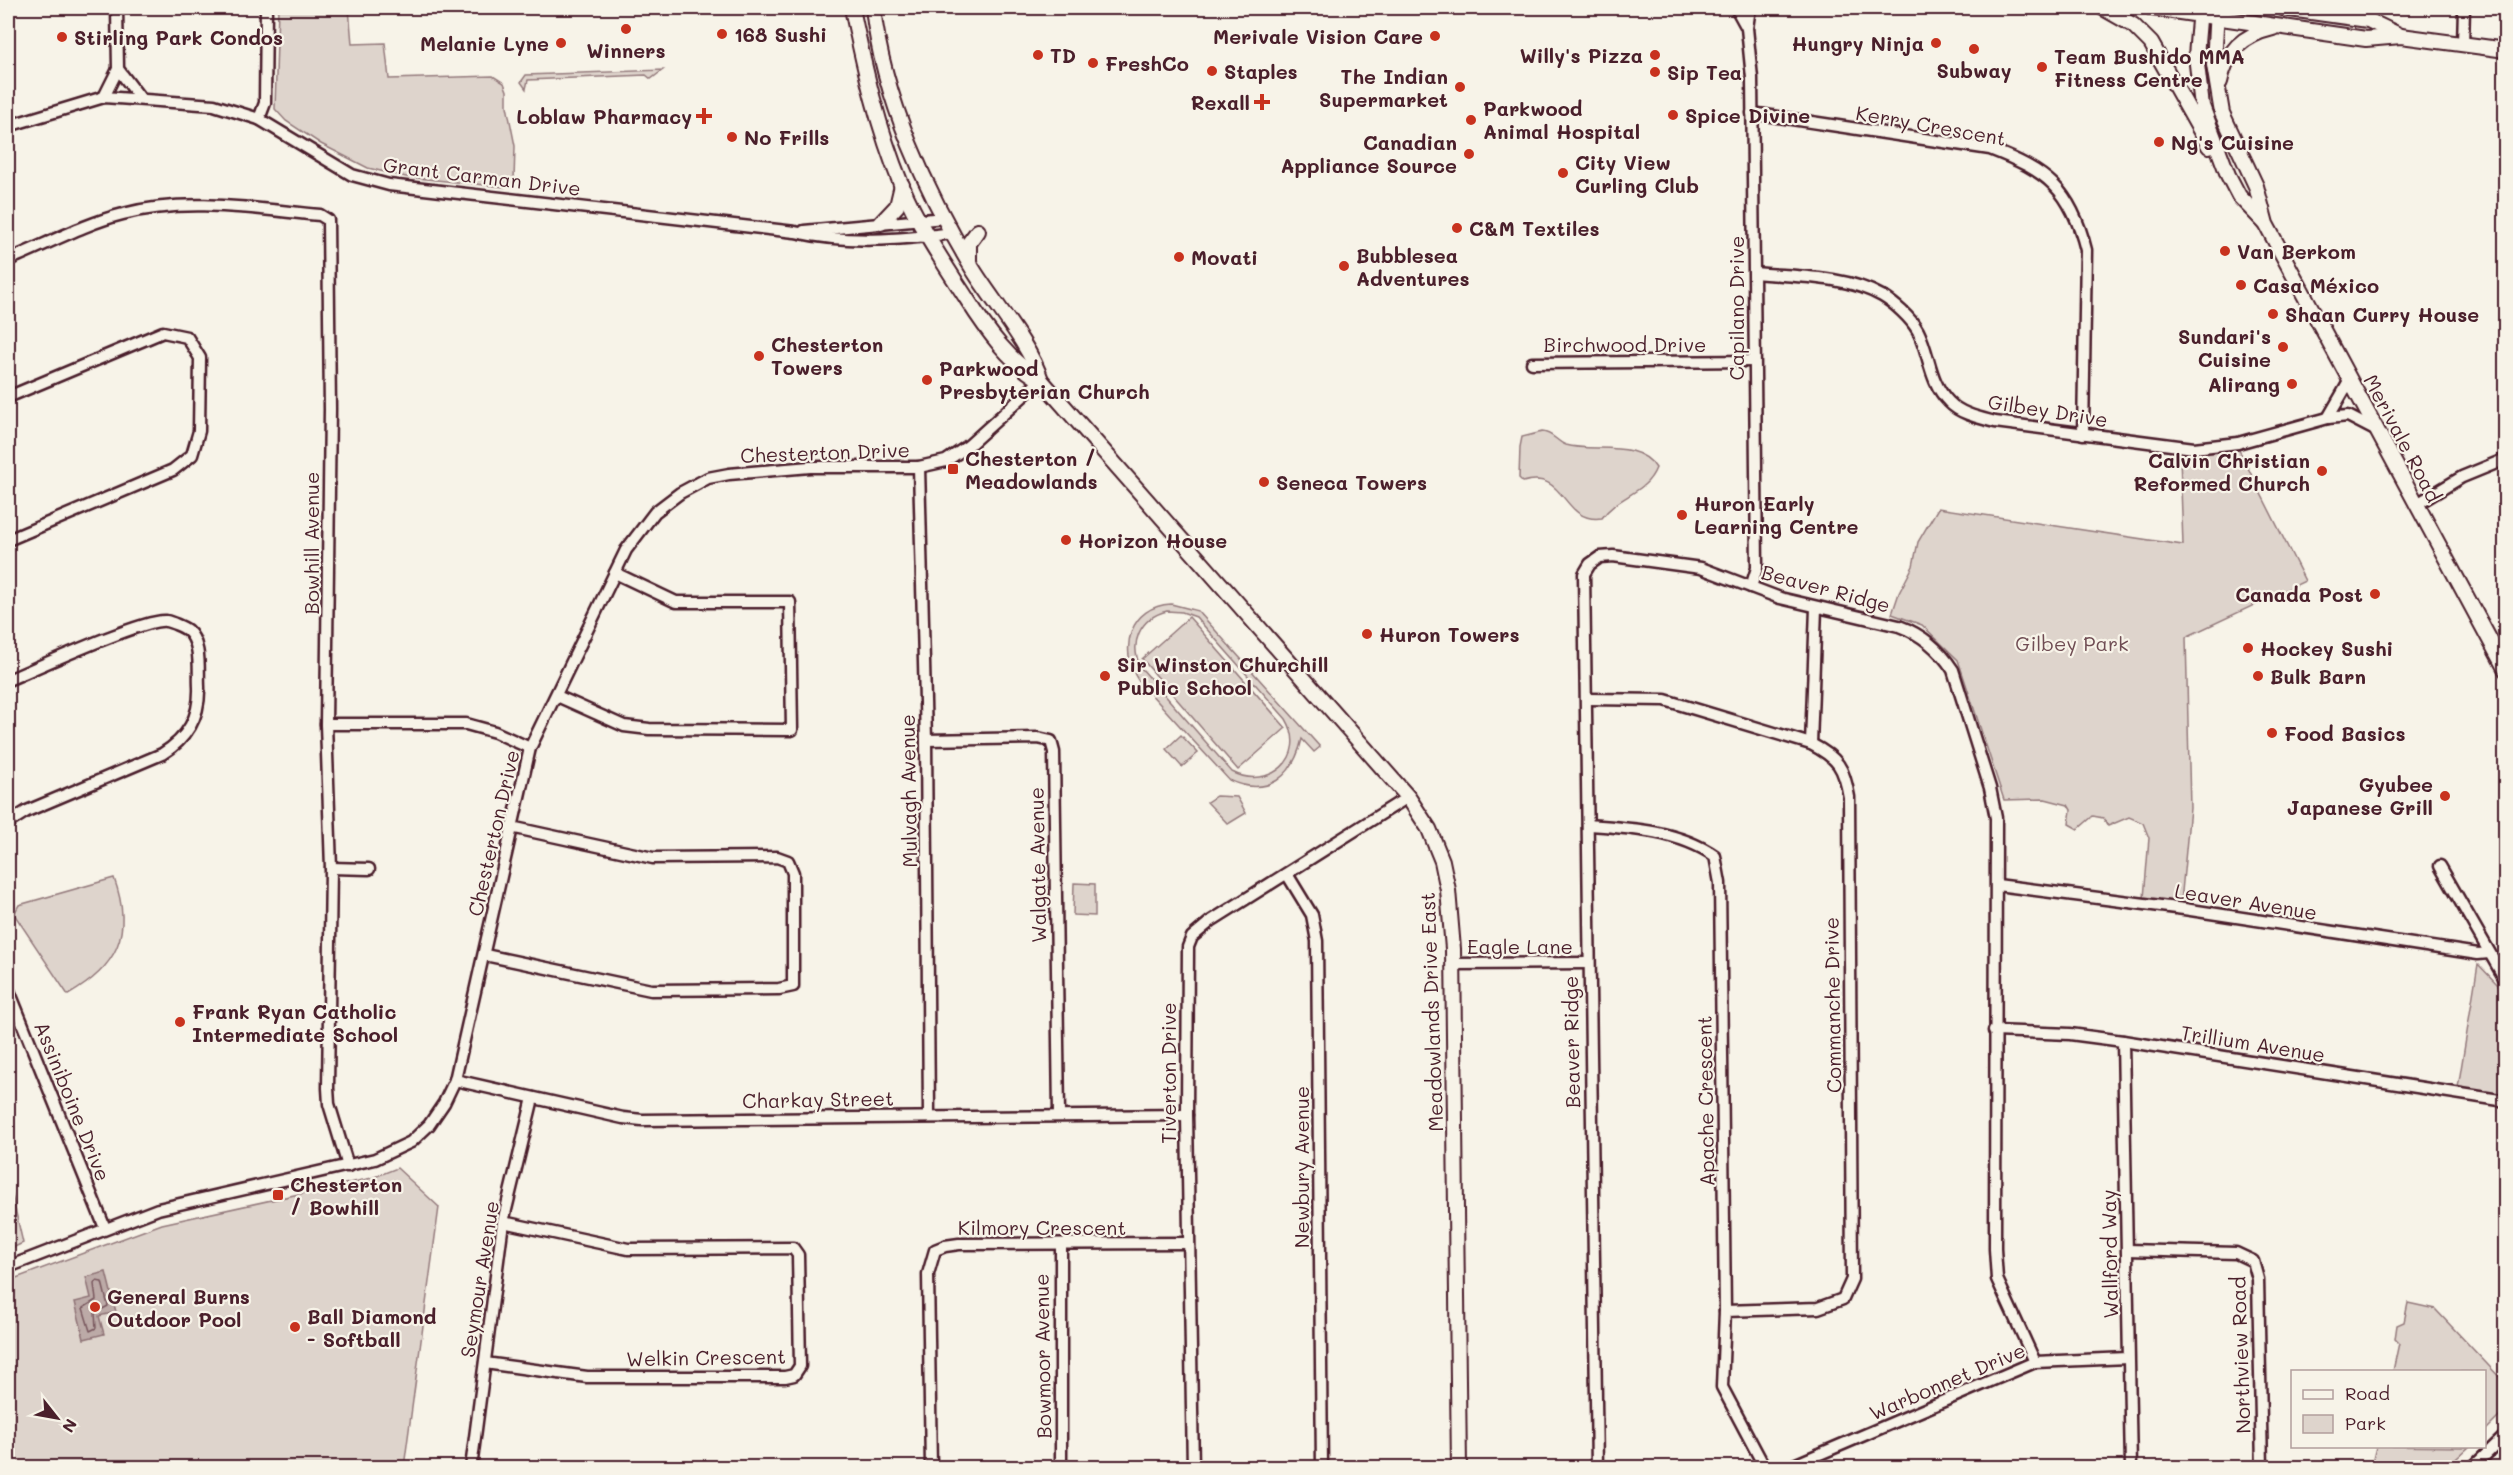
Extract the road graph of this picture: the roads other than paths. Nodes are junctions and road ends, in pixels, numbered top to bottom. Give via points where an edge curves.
1 (117, 8) edge
2 (266, 8) edge
3 (852, 8) edge
4 (873, 8) edge
5 (1736, 8) edge
6 (1750, 8) edge
7 (2103, 8) edge
8 (2152, 8) edge
9 (2283, 8) edge
10 (2464, 8) edge
11 (2199, 11) edge
12 (2217, 12) edge
13 (2278, 26) junction
14 (1748, 28) junction
15 (2401, 36) junction
16 (2463, 44) junction
17 (2505, 50) edge
18 (118, 69) junction
19 (2218, 96) junction
20 (104, 97) junction
21 (141, 99) junction
22 (1752, 113) junction
23 (259, 119) junction
24 (8, 126) edge
25 (2228, 176) junction
26 (902, 185) junction
27 (944, 218) junction
28 (919, 220) junction
29 (881, 223) junction
30 (2266, 224) junction
31 (978, 231) dead end
32 (795, 232) junction
33 (952, 233) junction
34 (928, 236) junction
35 (8, 260) edge
36 (970, 264) junction
37 (1755, 273) junction
38 (1754, 361) junction
39 (1532, 363) dead end
40 (1041, 380) junction
41 (2350, 380) junction
42 (8, 397) edge
43 (2328, 418) junction
44 (2378, 431) junction
45 (2083, 434) junction
46 (2505, 459) edge
47 (919, 467) junction
48 (2417, 504) junction
49 (8, 540) edge
50 (615, 573) junction
51 (1751, 587) junction
52 (1816, 608) junction
53 (2505, 670) edge
54 (8, 680) edge
55 (557, 696) junction
56 (1588, 699) junction
57 (326, 723) junction
58 (926, 740) junction
59 (1811, 744) junction
60 (530, 748) junction
61 (1408, 796) junction
62 (8, 823) edge
63 (1588, 825) junction
64 (511, 827) junction
65 (2440, 866) dead end
66 (331, 868) junction
67 (369, 869) dead end
68 (1287, 874) junction
69 (1997, 885) junction
70 (2489, 953) junction
71 (485, 955) junction
72 (1588, 963) junction
73 (1453, 964) junction
74 (2505, 981) edge
75 (8, 988) edge
76 (1994, 1031) junction
77 (2123, 1041) junction
78 (455, 1080) junction
79 (533, 1098) junction
80 (2505, 1101) edge
81 (1059, 1114) junction
82 (1186, 1114) junction
83 (929, 1115) junction
84 (348, 1166) junction
85 (503, 1222) junction
86 (105, 1228) junction
87 (1188, 1243) junction
88 (1060, 1245) junction
89 (2128, 1250) junction
90 (8, 1267) edge
91 (1725, 1311) junction
92 (2128, 1358) junction
93 (2035, 1362) junction
94 (484, 1363) junction
95 (2505, 1435) edge
96 (471, 1467) edge
97 (931, 1467) edge
98 (1061, 1467) edge
99 (1193, 1467) edge
100 (1322, 1467) edge
101 (1459, 1467) edge
102 (1597, 1467) edge
103 (1765, 1467) edge
104 (1787, 1467) edge
105 (2131, 1467) edge
106 (2262, 1467) edge
107 (2472, 1467) edge

1 - 18 street
2 - 23 street via 265,103
3 - 26 main road, Meadowlands Drive East via 880,123
4 - 27 main road, Meadowlands Drive East via 876,37 906,135
5 - 14 street, Capilano Drive
6 - 14 street, Capilano Drive
7 - 25 main road via 2133,25 2151,43
8 - 11 main road
9 - 15 main road via 2368,20
10 - 16 street
11 - 12 main road
11 - 25 main road, Merivale Road via 2199,93
12 - 13 main road
12 - 19 main road, Merivale Road via 2214,65
13 - 15 main road via 2366,39
13 - 19 main road via 2247,37 2234,49 2225,62
14 - 22 street, Capilano Drive
15 - 16 main road
16 - 17 main road
18 - 20 street
18 - 21 street
19 - 30 main road, Merivale Road via 2226,124 2256,186
20 - 21 street, Grant Carman Drive
20 - 24 street, Grant Carman Drive
21 - 23 street, Grant Carman Drive via 214,105
22 - 37 street, Capilano Drive
22 - 45 street, Kerry Crescent via 1990,149 2027,163 2055,184 2080,226 2086,250
23 - 32 street, Grant Carman Drive via 352,175 378,182
25 - 30 main road, Merivale Road via 2239,196
26 - 28 main road, Meadowlands Drive East
26 - 29 main road via 897,206
27 - 28 street, Grant Carman Drive
27 - 33 main road, Meadowlands Drive East
28 - 29 street, Grant Carman Drive
28 - 34 main road, Meadowlands Drive East
29 - 32 street, Grant Carman Drive
30 - 41 main road, Merivale Road
31 - 36 main road via 969,243
32 - 34 street, Grant Carman Drive via 841,241
33 - 34 street, Grant Carman Drive
33 - 36 main road, Meadowlands Drive East
34 - 40 main road, Meadowlands Drive East via 981,320 1026,372
35 - 57 street, Bowhill Avenue via 121,214 147,209 197,204 320,215 328,220
36 - 40 main road, Meadowlands Drive East via 1036,364
37 - 38 street, Capilano Drive
37 - 45 street, Gilbey Drive via 1837,282 1882,296 1918,331 1935,383 1950,404 1995,422
38 - 39 street, Birchwood Drive
38 - 51 street, Capilano Drive via 1757,568
40 - 47 street, Chesterton Drive via 968,446 946,461
40 - 61 main road, Meadowlands Drive East
41 - 43 street
41 - 44 main road, Merivale Road
42 - 49 street via 164,332 187,337 200,358 199,431 192,455 173,470
43 - 44 street, Gilbey Drive via 2348,416
43 - 45 street, Gilbey Drive via 2238,443 2194,448
44 - 48 main road, Merivale Road
46 - 48 street via 2462,477
47 - 50 street, Chesterton Drive via 810,467 708,478 655,512 626,550
47 - 58 street, Mulvagh Avenue
48 - 53 main road, Merivale Road
50 - 55 street, Chesterton Drive
50 - 55 street via 676,602 790,602 792,730 624,726
51 - 52 street, Beaver Ridge
51 - 56 street, Beaver Ridge via 1701,568 1600,557 1584,574
52 - 59 street
52 - 69 street, Beaver Ridge via 1912,631 1946,659 1959,683 1994,805
54 - 62 street via 139,626 165,621 187,631 197,648 199,706 191,729 174,747 27,811
55 - 60 street, Chesterton Drive
56 - 59 street, Commanche Drive via 1665,700
56 - 63 street, Beaver Ridge
57 - 60 street via 466,724
57 - 66 street, Bowhill Avenue
58 - 81 street, Walgate Avenue via 1051,741
58 - 83 street, Mulvagh Avenue
59 - 91 street, Commanche Drive via 1831,754 1845,774 1850,797 1852,1279 1842,1299 1818,1308
60 - 64 street, Chesterton Drive
61 - 68 street, Tiverton Drive
61 - 73 main road, Meadowlands Drive East via 1429,829 1442,861
63 - 72 street, Beaver Ridge
63 - 91 street, Apache Crescent via 1642,830 1702,847 1715,856 1720,883
64 - 71 street, Chesterton Drive
64 - 71 street via 653,858 777,857 788,861 793,873 793,986 651,990
65 - 70 street
66 - 67 street
66 - 84 street, Bowhill Avenue via 328,1088 329,1104
68 - 82 street, Tiverton Drive via 1192,937 1186,962
68 - 100 street, Newbury Avenue via 1312,915 1317,941
69 - 70 street, Leaver Avenue
69 - 76 street, Beaver Ridge
70 - 74 street
71 - 78 street, Chesterton Drive
72 - 73 street, Eagle Lane
72 - 102 street, Beaver Ridge
73 - 101 main road, Meadowlands Drive East
75 - 86 street, Assiniboine Drive
76 - 77 street, Trillium Avenue
76 - 93 street, Beaver Ridge via 1997,1279
77 - 80 street, Trillium Avenue
77 - 89 street, Wallford Way
78 - 79 street, Charkay Street
78 - 84 street, Chesterton Drive via 429,1125 411,1142 375,1159
79 - 83 street, Charkay Street via 642,1120
79 - 85 street, Seymour Avenue
81 - 82 street, Charkay Street
81 - 83 street, Charkay Street
82 - 87 street, Tiverton Drive
84 - 86 street, Chesterton Drive via 182,1202
85 - 94 street, Seymour Avenue
85 - 94 street, Welkin Crescent via 628,1249 793,1248 798,1255 800,1366 794,1375 785,1377 587,1377
86 - 90 street, Chesterton Drive
87 - 88 street, Kilmory Crescent
87 - 99 street, Tiverton Drive
88 - 97 street, Kilmory Crescent via 959,1244 936,1250 928,1274
88 - 98 street, Bowmoor Avenue
89 - 92 street, Wallford Way
89 - 106 street, Northview Road via 2236,1253 2253,1261 2258,1279
91 - 103 street, Apache Crescent via 1722,1387
92 - 93 street, Warbonnet Drive
92 - 105 street, Wallford Way
93 - 104 street, Warbonnet Drive
94 - 96 street, Seymour Avenue
95 - 107 street

